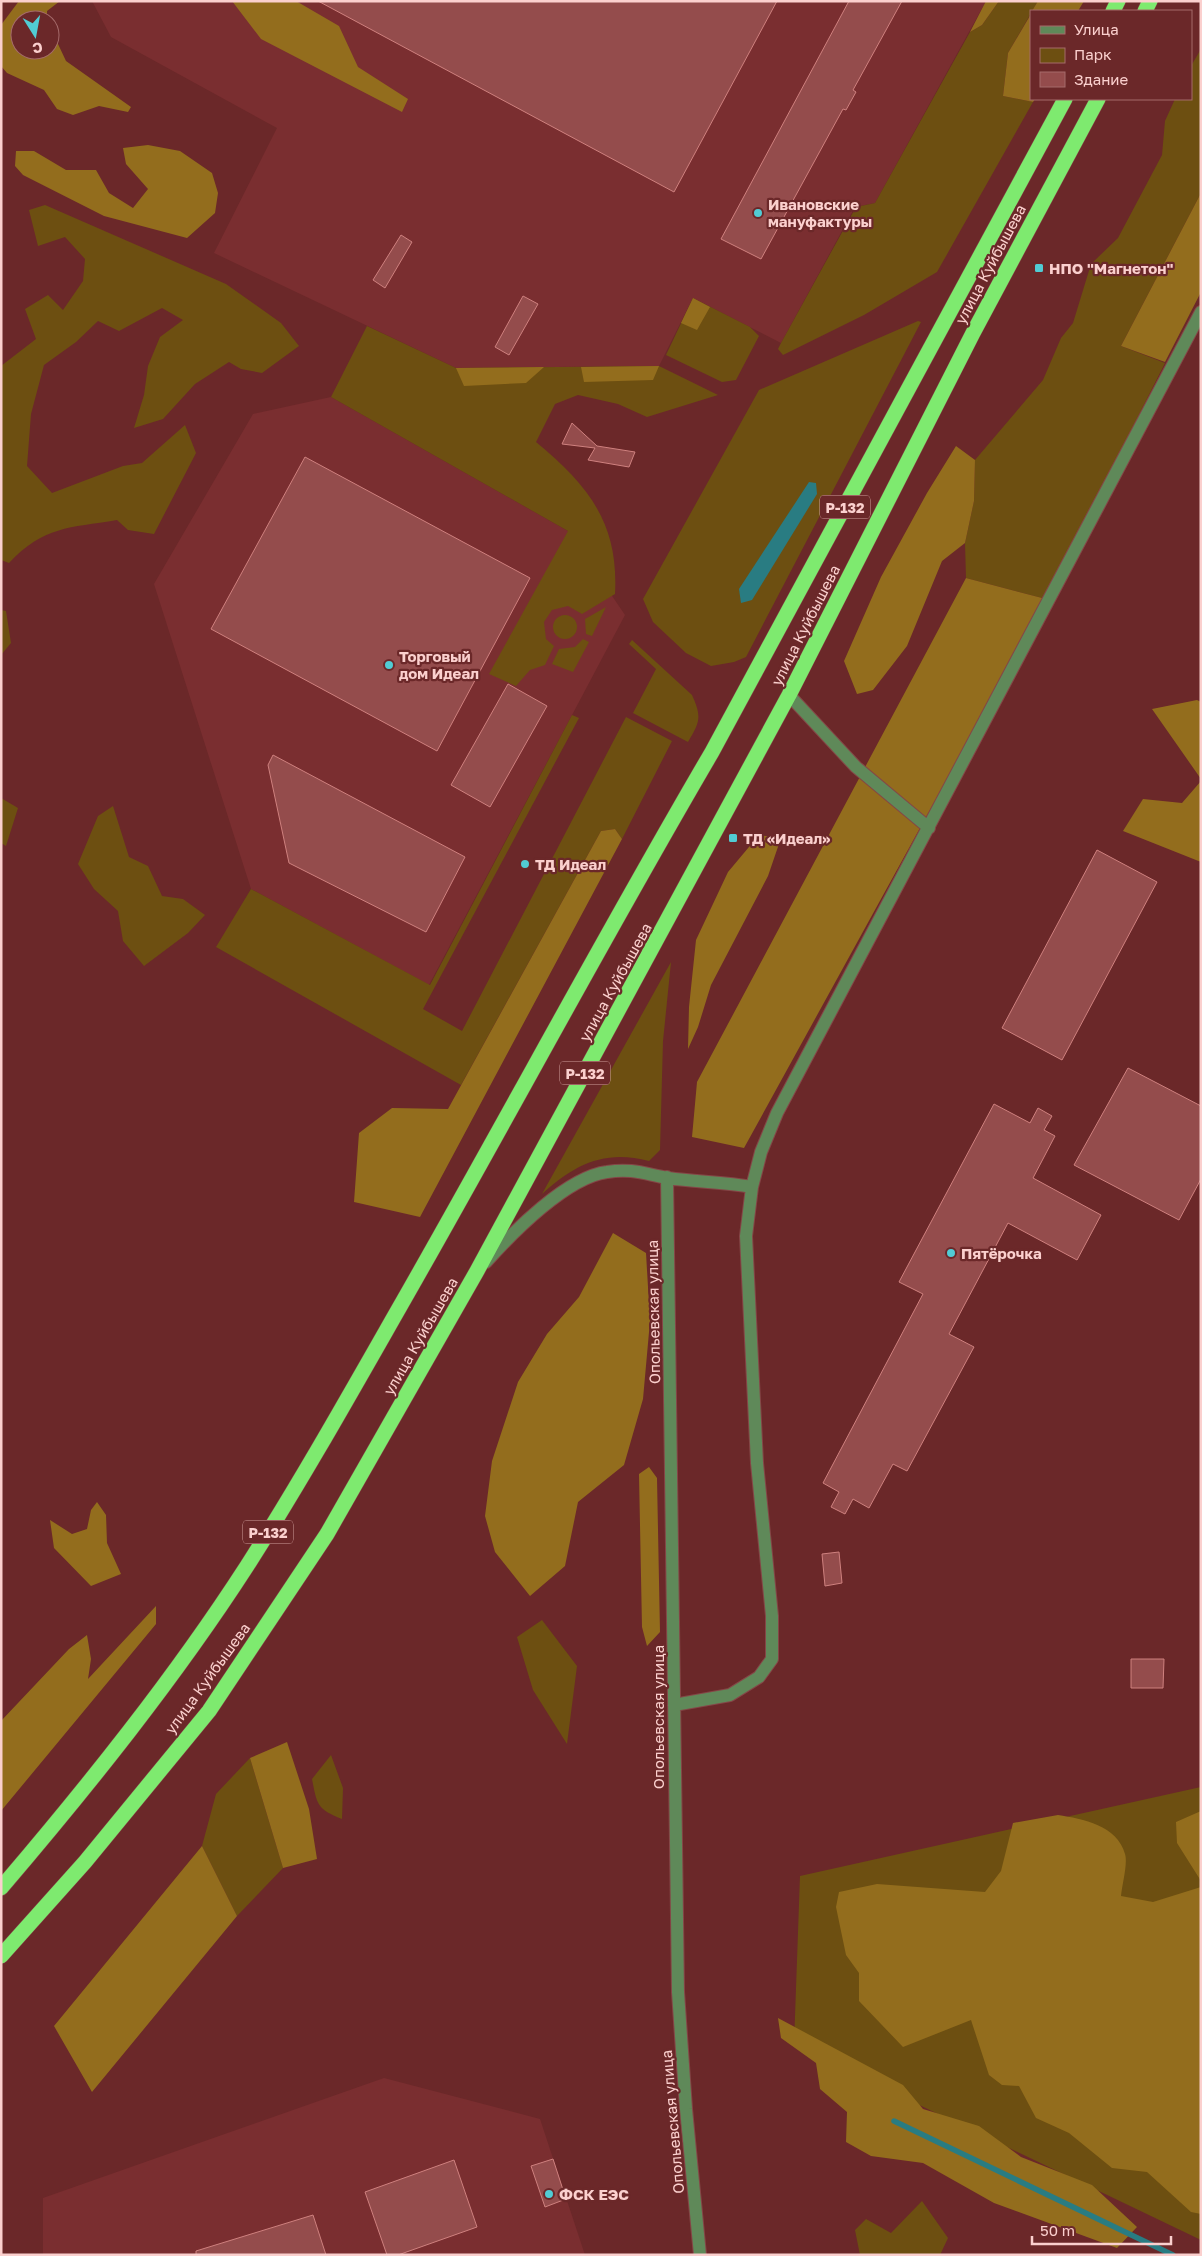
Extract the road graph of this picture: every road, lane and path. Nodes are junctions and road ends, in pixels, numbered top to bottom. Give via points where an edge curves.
1 (1064, 100) edge
2 (1097, 100) edge
3 (1201, 312) edge
4 (789, 695) junction
5 (929, 828) junction
6 (667, 1178) junction
7 (752, 1187) junction
8 (478, 1271) junction
9 (674, 1705) junction
10 (1, 1888) edge
11 (1, 1956) edge
12 (700, 2255) edge

1 - 10 highway, улица Куйбышева / Р-132 via 712,752 323,1442 246,1567 165,1684
2 - 4 highway, улица Куйбышева / Р-132 via 973,333
3 - 5 street
4 - 5 street via 856,767
4 - 8 highway, улица Куйбышева / Р-132
5 - 7 street via 777,1113 761,1152
6 - 7 street
6 - 8 street via 640,1170 606,1172 578,1181 512,1233
6 - 9 street, Опольевская улица
7 - 9 street via 746,1236 757,1463 772,1616 772,1659 759,1677 730,1695
8 - 11 highway, улица Куйбышева / Р-132 via 327,1534 208,1711 85,1862
9 - 12 street, Опольевская улица via 678,1992

